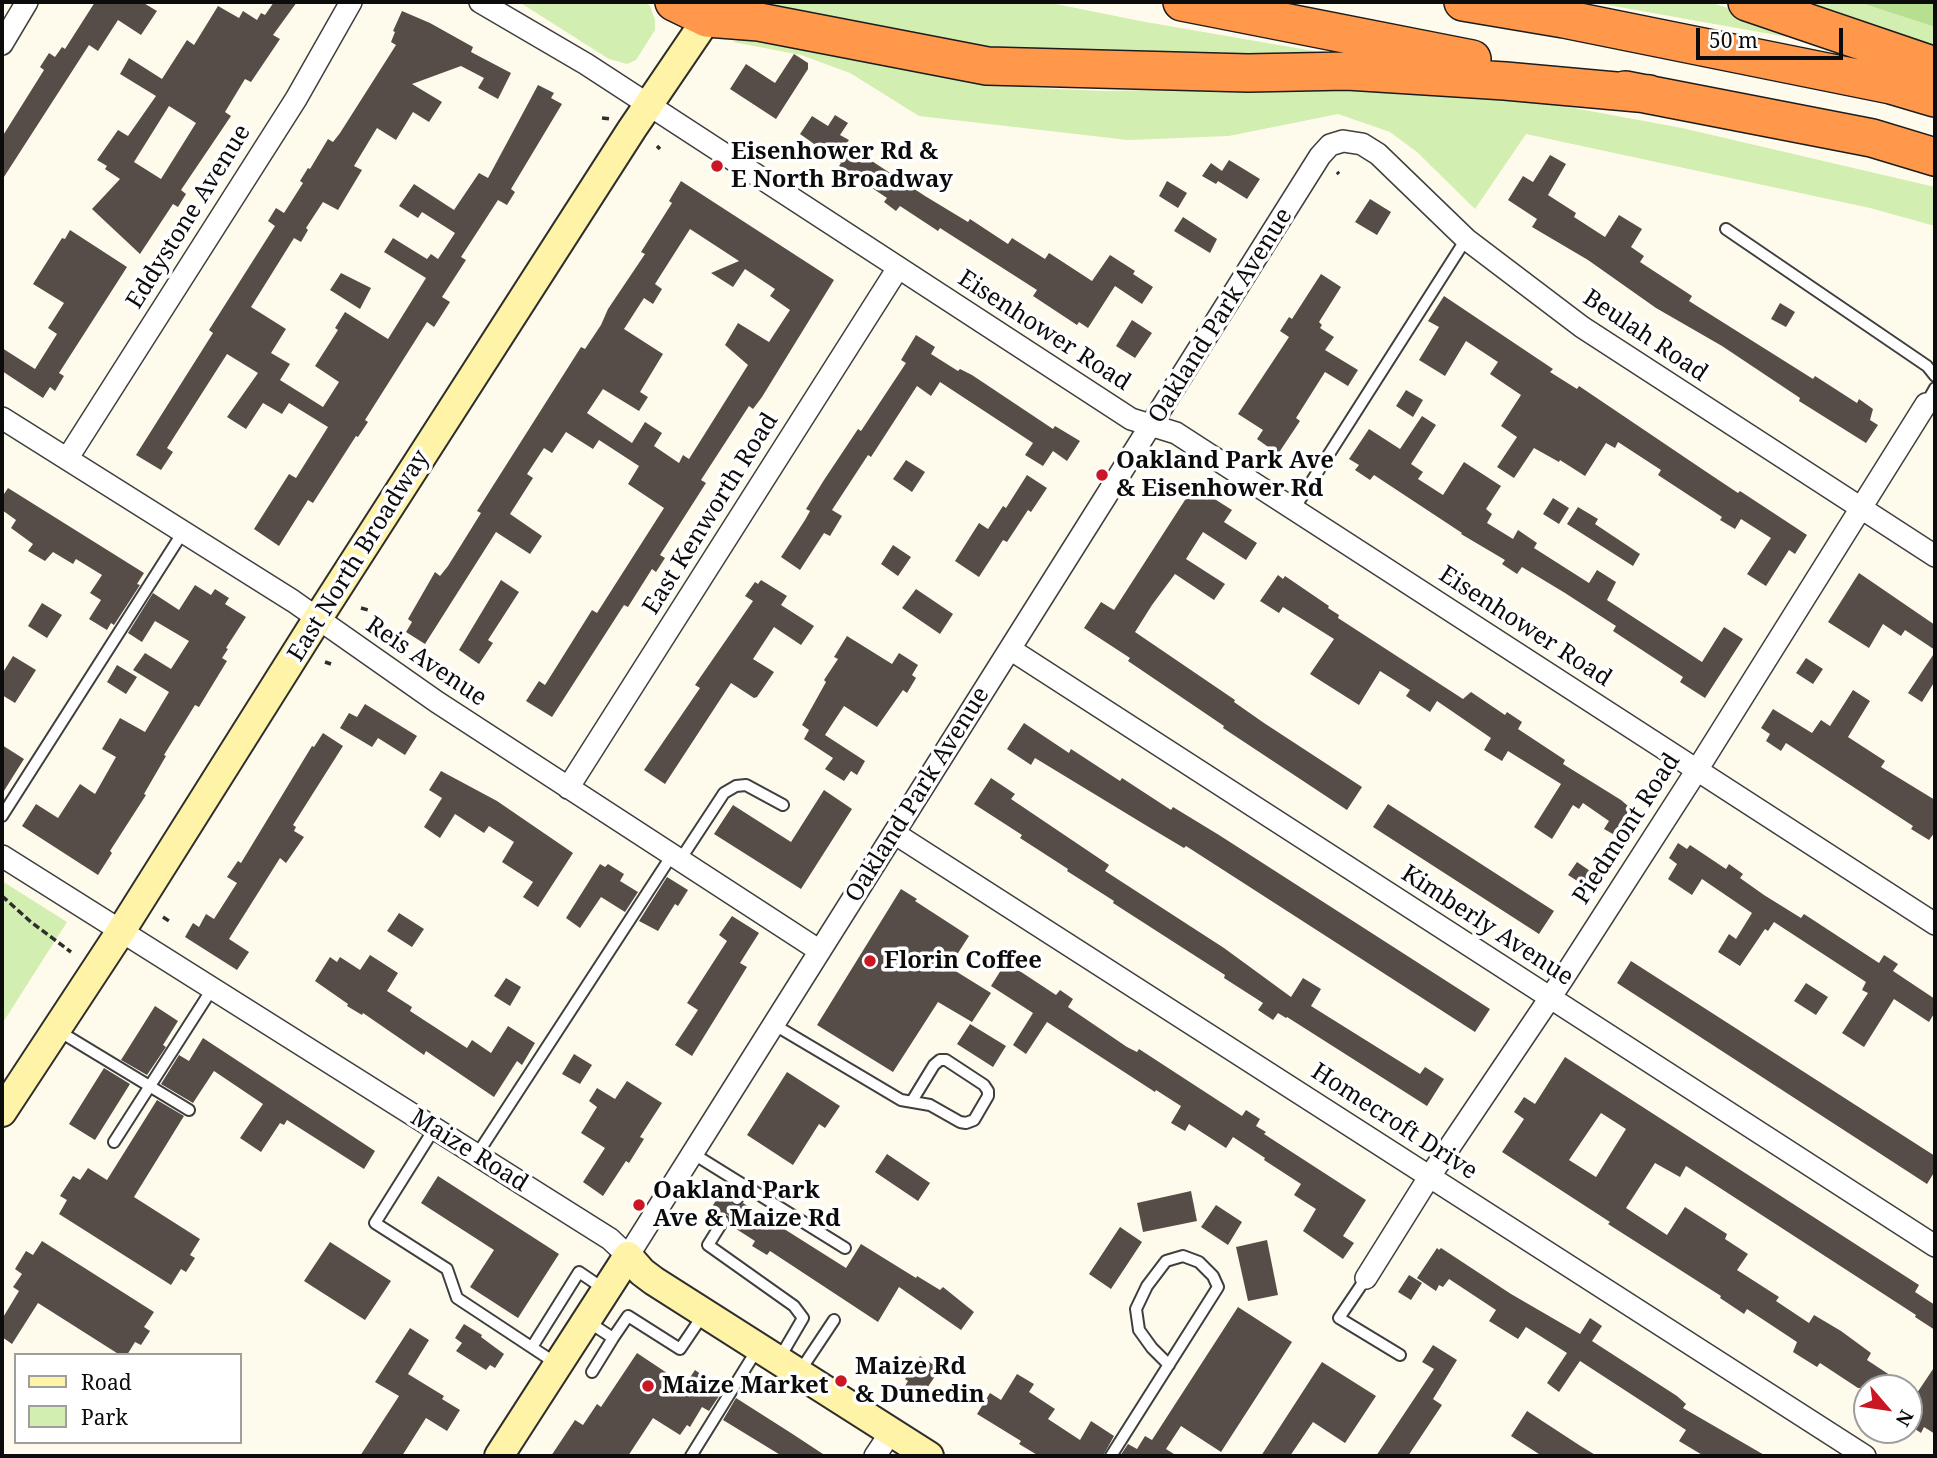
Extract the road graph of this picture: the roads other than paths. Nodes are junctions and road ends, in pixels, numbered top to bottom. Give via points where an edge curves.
1 (27, 2) edge
2 (351, 2) edge
3 (480, 2) edge
4 (674, 2) edge
5 (1182, 2) edge
6 (1463, 2) edge
7 (1747, 2) edge
8 (713, 10) edge
9 (2, 44) edge
10 (1935, 66) edge
11 (1649, 94) junction
12 (1935, 98) edge
13 (648, 105) junction
14 (1343, 141) joint
15 (1935, 157) edge
16 (1727, 229) dead end
17 (1466, 239) junction
18 (898, 268) junction
19 (1935, 376) edge
20 (1931, 396) edge
21 (2, 418) edge
22 (1152, 425) junction
23 (67, 459) junction
24 (1860, 508) junction
25 (1294, 509) junction
26 (183, 532) junction
27 (1935, 556) edge
28 (318, 618) junction
29 (1010, 649) junction
30 (1697, 770) junction
31 (568, 788) junction
32 (783, 805) dead end
33 (2, 816) edge
34 (894, 833) junction
35 (2, 856) edge
36 (676, 857) junction
37 (1935, 923) edge
38 (121, 931) junction
39 (820, 951) junction
40 (212, 989) junction
41 (1549, 998) junction
42 (773, 1024) junction
43 (56, 1029) junction
44 (149, 1086) junction
45 (912, 1101) junction
46 (189, 1110) dead end
47 (2, 1112) edge
48 (435, 1129) junction
49 (114, 1142) dead end
50 (692, 1153) junction
51 (476, 1156) junction
52 (1430, 1176) junction
53 (745, 1185) junction
54 (737, 1199) dead end
55 (723, 1221) dead end
56 (1935, 1246) edge
57 (845, 1248) dead end
58 (628, 1256) junction
59 (1366, 1278) joint
60 (606, 1291) junction
61 (705, 1313) junction
62 (834, 1320) dead end
63 (587, 1321) junction
64 (613, 1338) junction
65 (532, 1347) junction
66 (1400, 1355) dead end
67 (778, 1361) junction
68 (1169, 1364) junction
69 (559, 1365) junction
70 (592, 1372) dead end
71 (891, 1432) junction
72 (503, 1455) edge
73 (691, 1456) edge
74 (875, 1456) edge
75 (929, 1456) edge
76 (1111, 1456) edge
77 (1865, 1456) edge

1 - 9 street
2 - 23 street, Eddystone Avenue via 296,99
3 - 13 street, Eisenhower Road
4 - 8 highway
5 - 11 highway
6 - 12 highway via 1864,79
7 - 10 highway
8 - 11 highway via 987,66 1347,71
8 - 13 main road, East North Broadway
11 - 15 highway via 1872,138
13 - 18 street, Eisenhower Road
13 - 28 main road, East North Broadway
14 - 17 street, Beulah Road via 1362,144 1378,155
14 - 22 street, Oakland Park Avenue via 1330,145 1321,156
16 - 19 lane via 1927,366
17 - 24 street, Beulah Road via 1582,327
17 - 25 lane
18 - 22 street, Eisenhower Road via 1131,419
18 - 31 street, East Kenworth Road
20 - 24 street, Piedmont Road
21 - 23 street, Reis Avenue
22 - 25 street, Eisenhower Road via 1176,433
22 - 29 street, Oakland Park Avenue
23 - 26 street, Reis Avenue
24 - 27 street, Beulah Road
24 - 30 street, Piedmont Road
25 - 30 street, Eisenhower Road
26 - 28 street, Reis Avenue
26 - 33 lane
28 - 31 street, Reis Avenue
28 - 38 main road, East North Broadway
29 - 34 street, Oakland Park Avenue
29 - 41 street, Kimberly Avenue
30 - 37 street, Eisenhower Road
30 - 41 street, Piedmont Road
31 - 36 street, Reis Avenue
32 - 36 lane via 746,785 736,786 724,793
34 - 39 street, Oakland Park Avenue
34 - 52 street, Homecroft Drive
35 - 38 street, Maize Road
36 - 39 street, Reis Avenue
36 - 51 lane
38 - 40 street, Maize Road
38 - 43 main road, East North Broadway
39 - 42 street, Oakland Park Avenue
40 - 44 lane
40 - 48 street, Maize Road
41 - 52 street, Piedmont Road
41 - 56 street, Kimberly Avenue
42 - 45 lane via 901,1100
42 - 50 street, Oakland Park Avenue
43 - 44 lane
43 - 47 main road, East North Broadway
44 - 46 lane
44 - 49 lane
45 - 45 lane via 966,1123 974,1120 988,1091 940,1060
48 - 51 street, Maize Road
48 - 65 lane via 375,1223 447,1269 457,1298
50 - 53 lane
50 - 58 street, Oakland Park Avenue
51 - 58 street, Maize Road via 610,1239
52 - 59 street, Piedmont Road
52 - 77 street, Homecroft Drive
53 - 54 lane
53 - 57 lane
55 - 67 lane via 708,1245 794,1306 803,1318
58 - 60 main road, Oakland Park Avenue
58 - 61 main road, Maize Road via 642,1272
59 - 66 lane via 1339,1318
60 - 63 main road, Oakland Park Avenue
60 - 65 lane via 579,1272
61 - 64 lane via 680,1349 628,1316
61 - 67 main road, Maize Road
62 - 67 lane
63 - 64 lane
63 - 69 main road, Oakland Park Avenue
64 - 70 lane
65 - 69 lane
67 - 71 main road, Maize Road
67 - 73 lane
68 - 68 lane via 1218,1287 1199,1262 1183,1256 1166,1261 1136,1309 1139,1330
68 - 76 lane
69 - 72 main road, Oakland Park Avenue
71 - 74 street
71 - 75 main road, Maize Road

